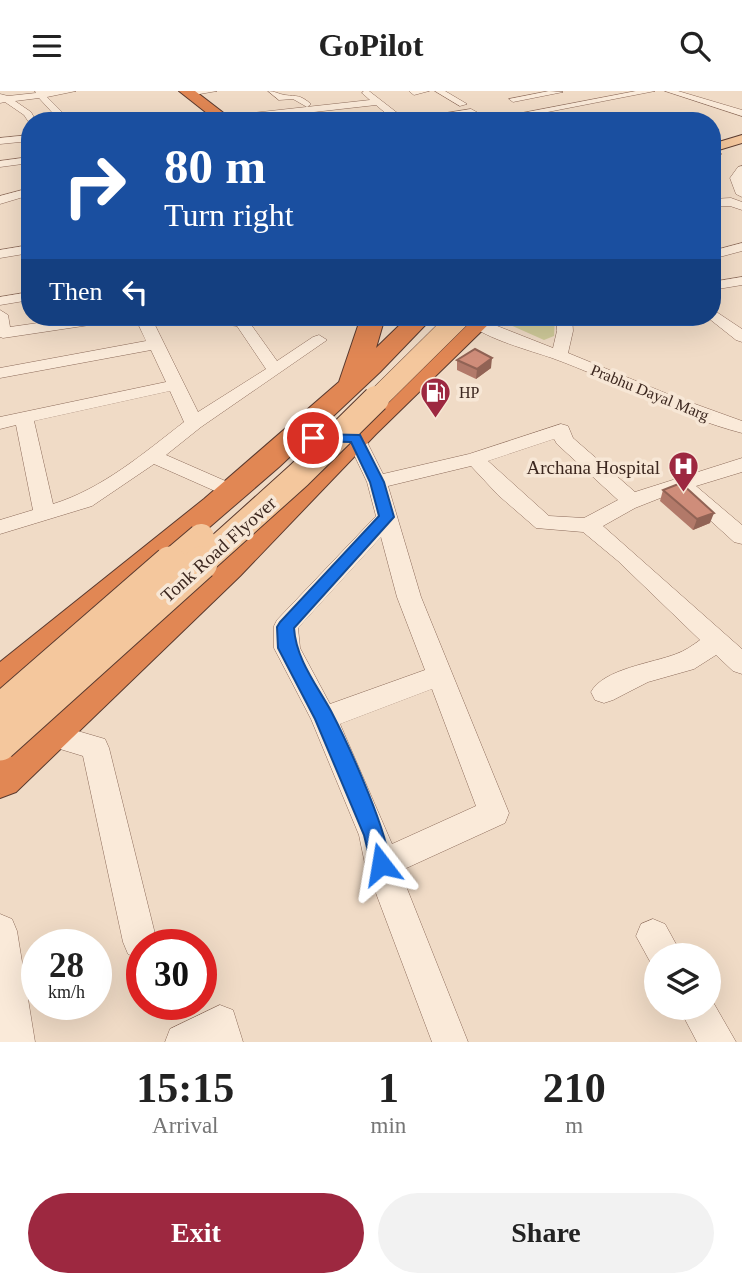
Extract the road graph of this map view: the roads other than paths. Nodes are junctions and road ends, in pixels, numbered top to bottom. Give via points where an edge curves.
1 (72, 91) edge
2 (213, 91) edge
3 (272, 91) edge
4 (425, 91) edge
5 (439, 91) edge
6 (599, 91) edge
7 (651, 91) edge
8 (669, 91) edge
9 (184, 92) edge
10 (414, 92) edge
11 (558, 92) edge
12 (40, 93) edge
13 (366, 93) dead end
14 (512, 95) edge
15 (615, 97) junction
16 (2, 98) edge
17 (376, 102) junction
18 (588, 102) junction
19 (463, 104) dead end
20 (314, 109) junction
21 (25, 112) edge
22 (56, 112) edge
23 (211, 112) edge
24 (288, 112) edge
25 (390, 112) edge
26 (521, 112) edge
27 (545, 112) edge
28 (742, 113) edge
29 (21, 139) edge
30 (742, 139) edge
31 (0, 141) edge
32 (742, 147) edge
33 (721, 150) edge
34 (721, 152) edge
35 (21, 161) edge
36 (0, 164) edge
37 (742, 169) edge
38 (21, 186) edge
39 (742, 194) edge
40 (0, 199) edge
41 (721, 203) edge
42 (742, 207) edge
43 (742, 247) edge
44 (21, 250) edge
45 (721, 253) edge
46 (0, 254) edge
47 (742, 281) edge
48 (721, 284) edge
49 (21, 298) edge
50 (0, 301) edge
51 (0, 315) edge
52 (721, 320) edge
53 (63, 326) edge
54 (147, 326) edge
55 (245, 326) edge
56 (370, 326) edge
57 (412, 326) edge
58 (430, 326) edge
59 (466, 326) edge
60 (467, 326) edge
61 (490, 326) edge
62 (565, 326) edge
63 (742, 337) edge
64 (2, 339) edge
65 (319, 339) dead end
66 (155, 344) junction
67 (559, 355) junction
68 (275, 370) junction
69 (0, 373) edge
70 (176, 385) junction
71 (351, 385) junction
72 (24, 418) junction
73 (0, 423) edge
74 (194, 423) junction
75 (742, 428) edge
76 (292, 438) junction
77 (356, 438) junction
78 (153, 456) junction
79 (475, 460) junction
80 (742, 464) edge
81 (377, 482) junction
82 (681, 484) junction
83 (227, 494) junction
84 (633, 502) junction
85 (44, 513) junction
86 (387, 517) junction
87 (588, 525) junction
88 (0, 527) edge
89 (742, 537) edge
90 (718, 641) junction
91 (742, 664) edge
92 (440, 675) junction
93 (0, 685) edge
94 (604, 692) dead end
95 (0, 711) edge
96 (324, 717) junction
97 (47, 734) junction
98 (0, 744) edge
99 (0, 778) edge
100 (381, 864) junction
101 (137, 929) edge
102 (0, 932) edge
103 (704, 1020) edge
104 (17, 1042) edge
105 (183, 1042) edge
106 (225, 1042) edge
107 (450, 1042) edge
108 (718, 1042) edge

1 - 12 street
2 - 9 street
3 - 20 street via 282,98 294,96
4 - 10 street
5 - 19 street
6 - 15 street
7 - 15 street
8 - 28 street
9 - 23 highway
11 - 14 street
11 - 18 street
12 - 16 street
12 - 22 street
13 - 17 street
14 - 26 street
15 - 18 street
16 - 21 street
17 - 20 street
17 - 25 street
18 - 27 street
20 - 24 street
29 - 31 street
30 - 33 main road
32 - 34 main road
35 - 36 street
37 - 39 street via 736,178
38 - 40 street
41 - 42 street
43 - 45 street
44 - 46 street
47 - 48 street
49 - 50 street
51 - 64 street
52 - 63 street
53 - 64 street
54 - 66 street
55 - 68 street
56 - 71 highway
57 - 71 highway
58 - 95 main road, Tonk Road Flyover, bridge via 280,468
59 - 98 main road, Tonk Road Flyover, bridge
60 - 77 highway
61 - 67 street
62 - 67 street
65 - 68 street
66 - 69 street
66 - 70 street
67 - 75 street, Prabhu Dayal Marg
68 - 74 street
70 - 72 street
70 - 74 street
71 - 76 highway
72 - 73 street
72 - 85 street
74 - 78 street
76 - 77 street
76 - 83 highway
77 - 81 street
77 - 97 highway via 228,567
78 - 83 street via 223,487
78 - 85 street via 85,501
79 - 81 street
79 - 84 street via 561,430 564,440
79 - 87 street via 544,523
80 - 82 street via 726,474
81 - 86 street
82 - 84 street
82 - 89 street
83 - 93 highway
84 - 87 street
85 - 88 street
86 - 92 street via 409,597
86 - 96 street via 286,627 287,648
87 - 90 street
90 - 91 street
90 - 94 street via 685,662 641,674
92 - 96 street
92 - 100 street via 494,813
96 - 100 street via 374,835
97 - 99 highway
97 - 101 street via 95,748
100 - 107 street
102 - 104 street
103 - 108 street
105 - 106 street via 220,1023

